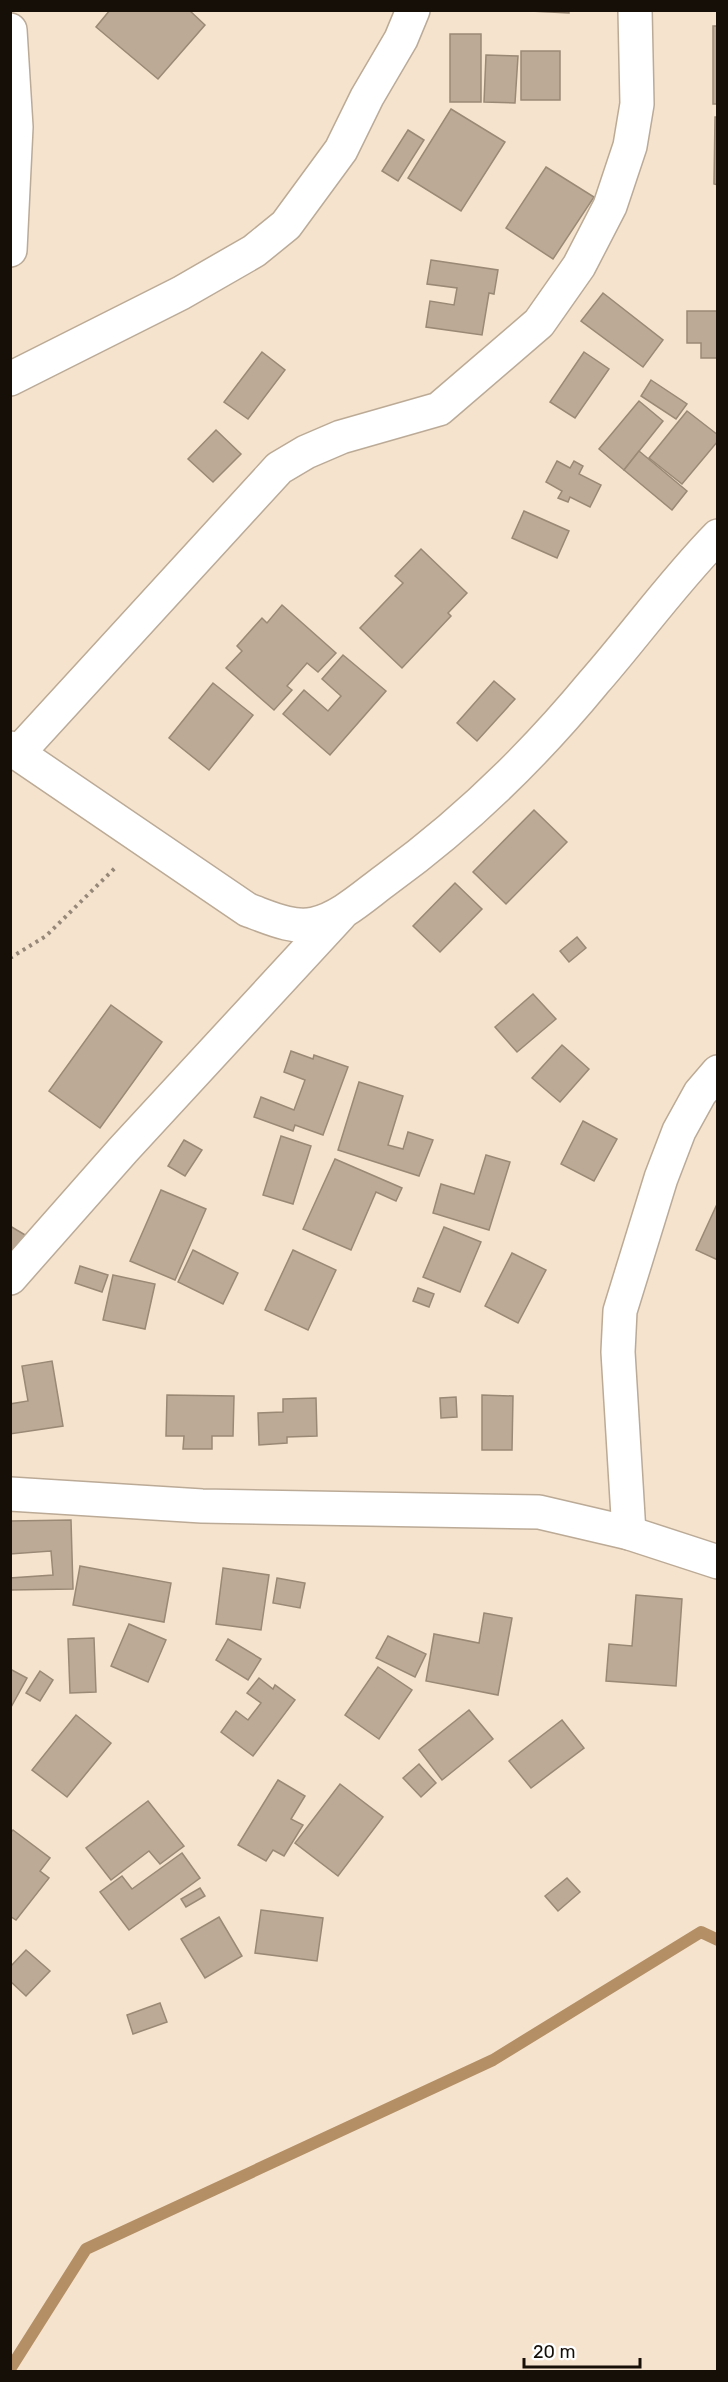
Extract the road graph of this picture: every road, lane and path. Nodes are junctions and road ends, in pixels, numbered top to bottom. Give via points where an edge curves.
1 (413, 10) edge
2 (635, 10) edge
3 (10, 30) edge
4 (11, 38) edge
5 (10, 250) edge
6 (10, 379) edge
7 (717, 536) edge
8 (14, 751) edge
9 (144, 840) junction
10 (343, 912) junction
11 (10, 958) edge
12 (717, 1072) edge
13 (10, 1278) edge
14 (10, 1494) edge
15 (629, 1533) junction
16 (717, 1563) edge

1 - 6 street via 341,150 286,225 254,251 210,277
2 - 8 street via 637,104 630,146 604,216 579,266 539,323 439,409 341,437 279,468
3 - 4 street
4 - 5 street via 16,127
7 - 10 street via 520,766 424,852
8 - 9 street
9 - 10 street via 248,910 280,922 314,924
9 - 11 path via 46,936
10 - 13 street
12 - 15 street via 679,1131 620,1311 618,1352
14 - 15 street via 202,1506 539,1512
15 - 16 street

